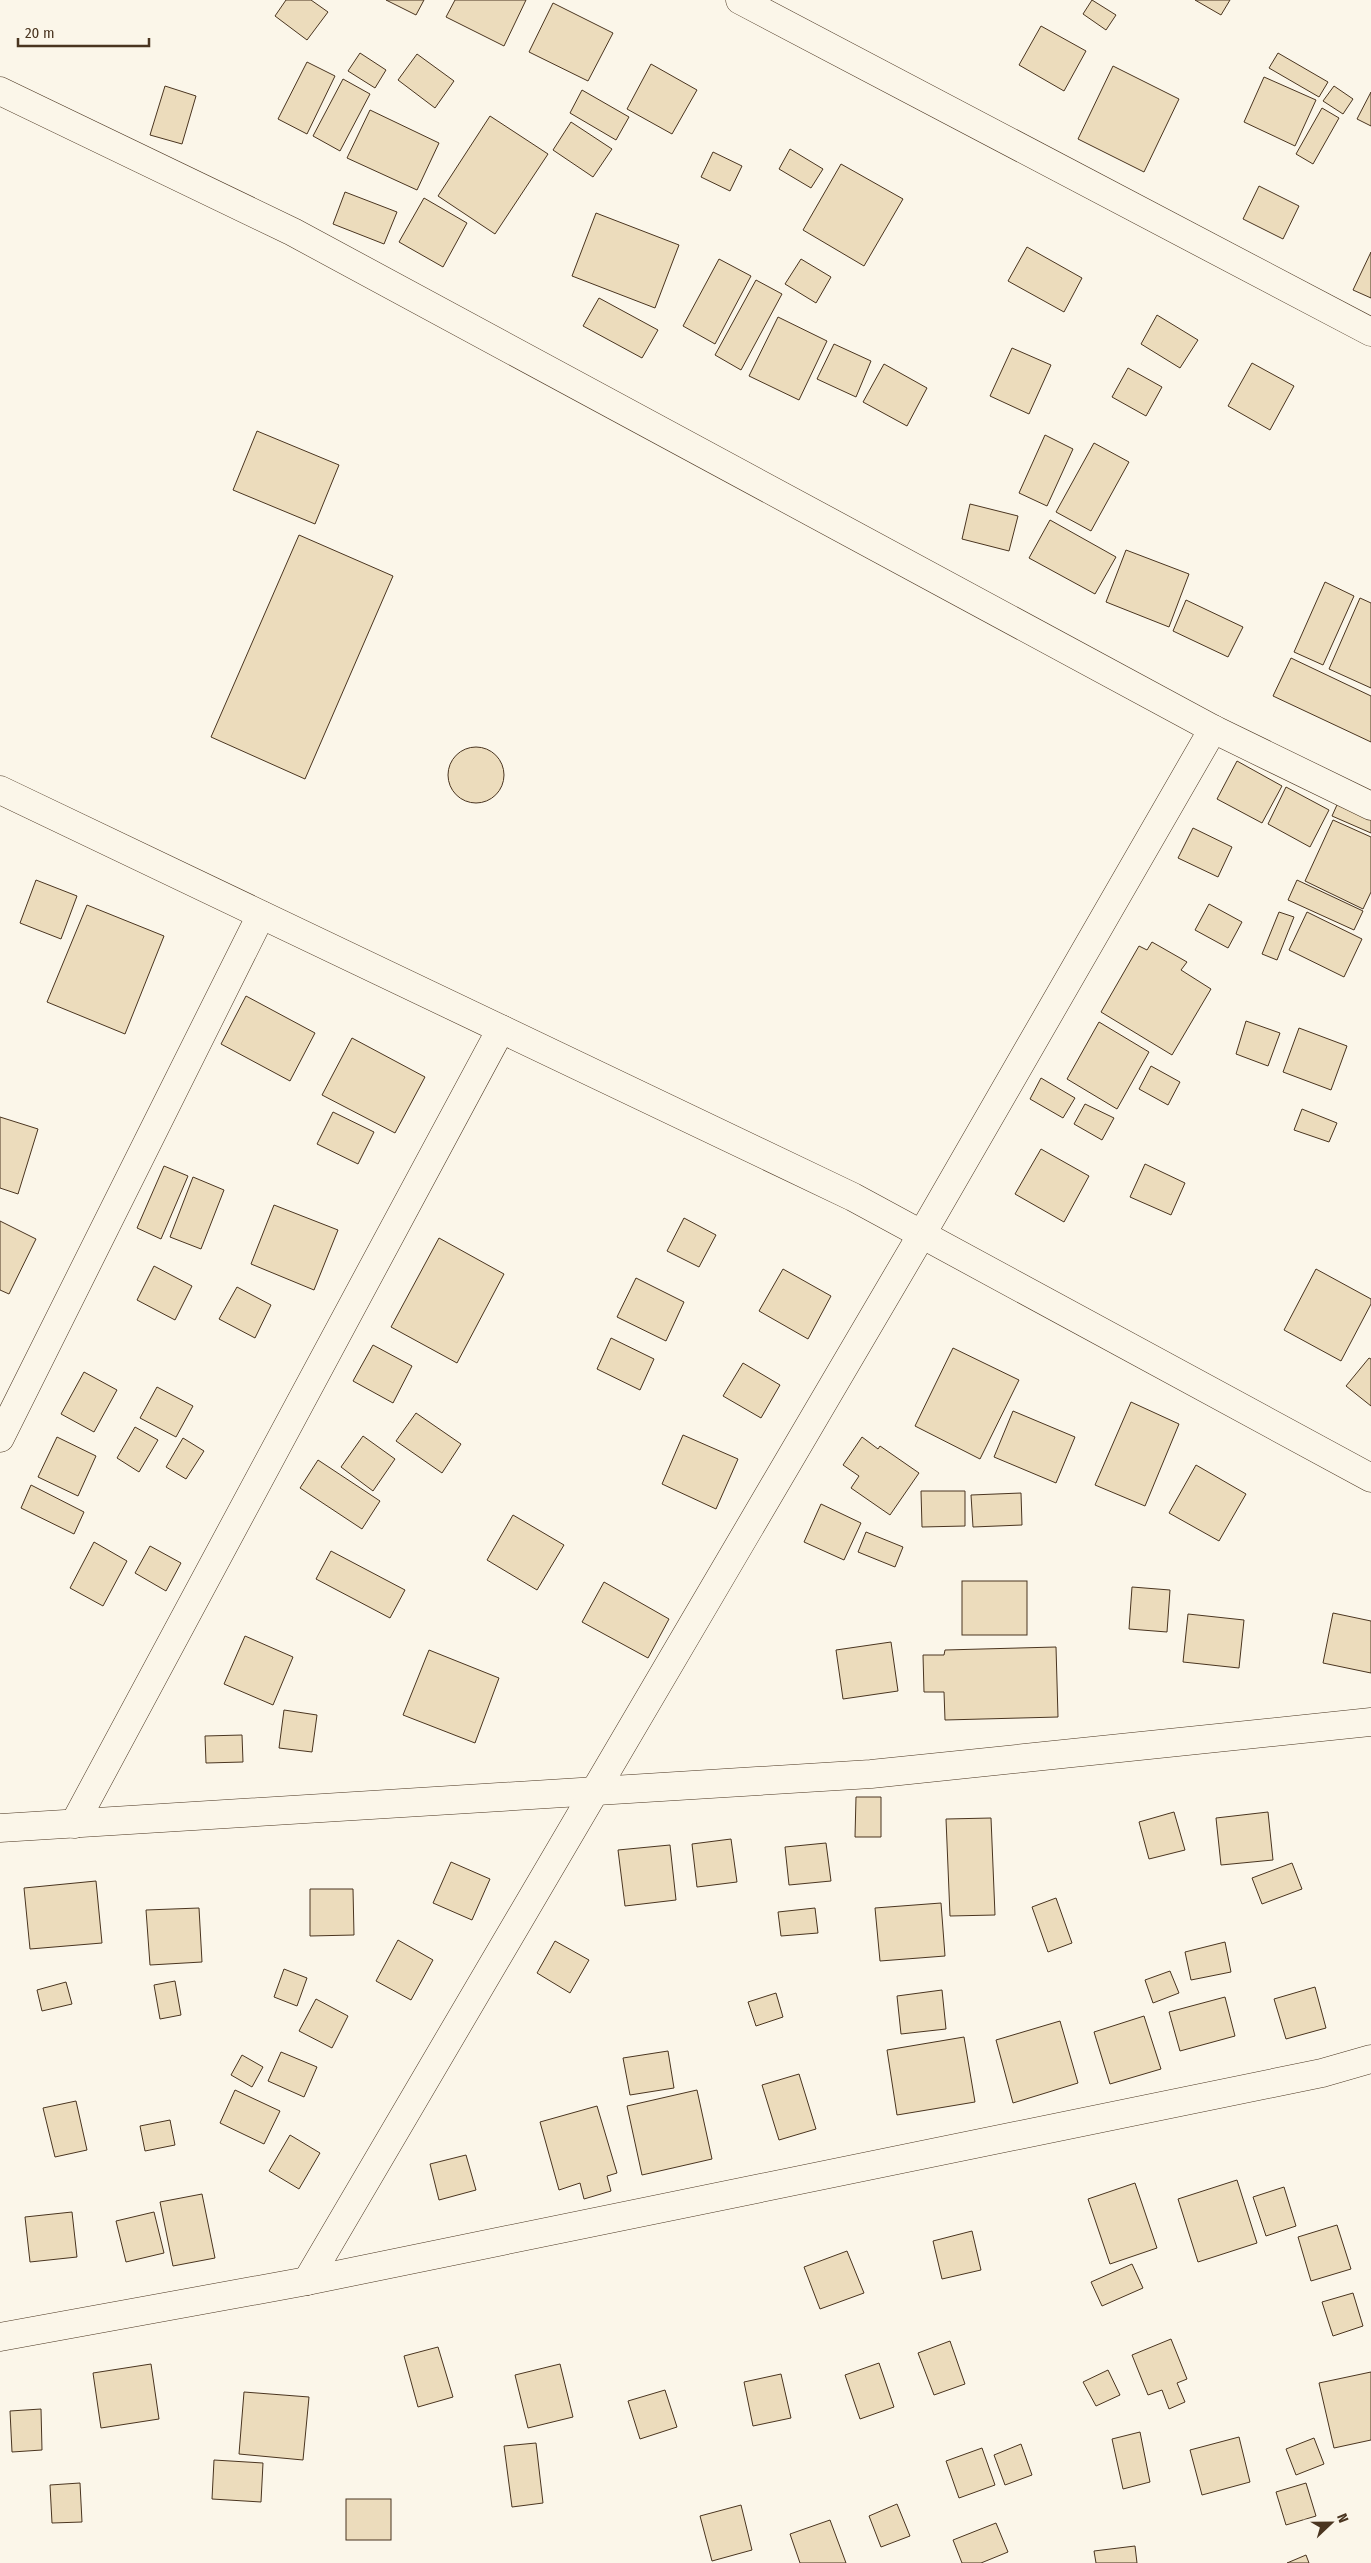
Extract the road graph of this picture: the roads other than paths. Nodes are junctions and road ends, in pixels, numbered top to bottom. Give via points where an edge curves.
1 (740, 0) edge
2 (0, 92) edge
3 (1371, 332) edge
4 (1213, 729) junction
5 (0, 790) edge
6 (1371, 806) edge
7 (261, 915) junction
8 (501, 1029) junction
9 (922, 1234) junction
10 (0, 1438) edge
11 (1371, 1478) edge
12 (1371, 1722) edge
13 (595, 1791) junction
14 (74, 1824) junction
15 (0, 1828) edge
16 (1371, 2059) edge
17 (307, 2281) junction
18 (0, 2336) edge

1 - 3 street
2 - 4 street via 293,232
4 - 6 street
4 - 9 street
5 - 7 street
7 - 8 street
7 - 10 street
8 - 9 street via 853,1196
8 - 14 street
9 - 11 street
9 - 13 street
12 - 13 street via 870,1774
13 - 14 street
13 - 17 street
14 - 15 street
16 - 17 street via 1322,2073
17 - 18 street

